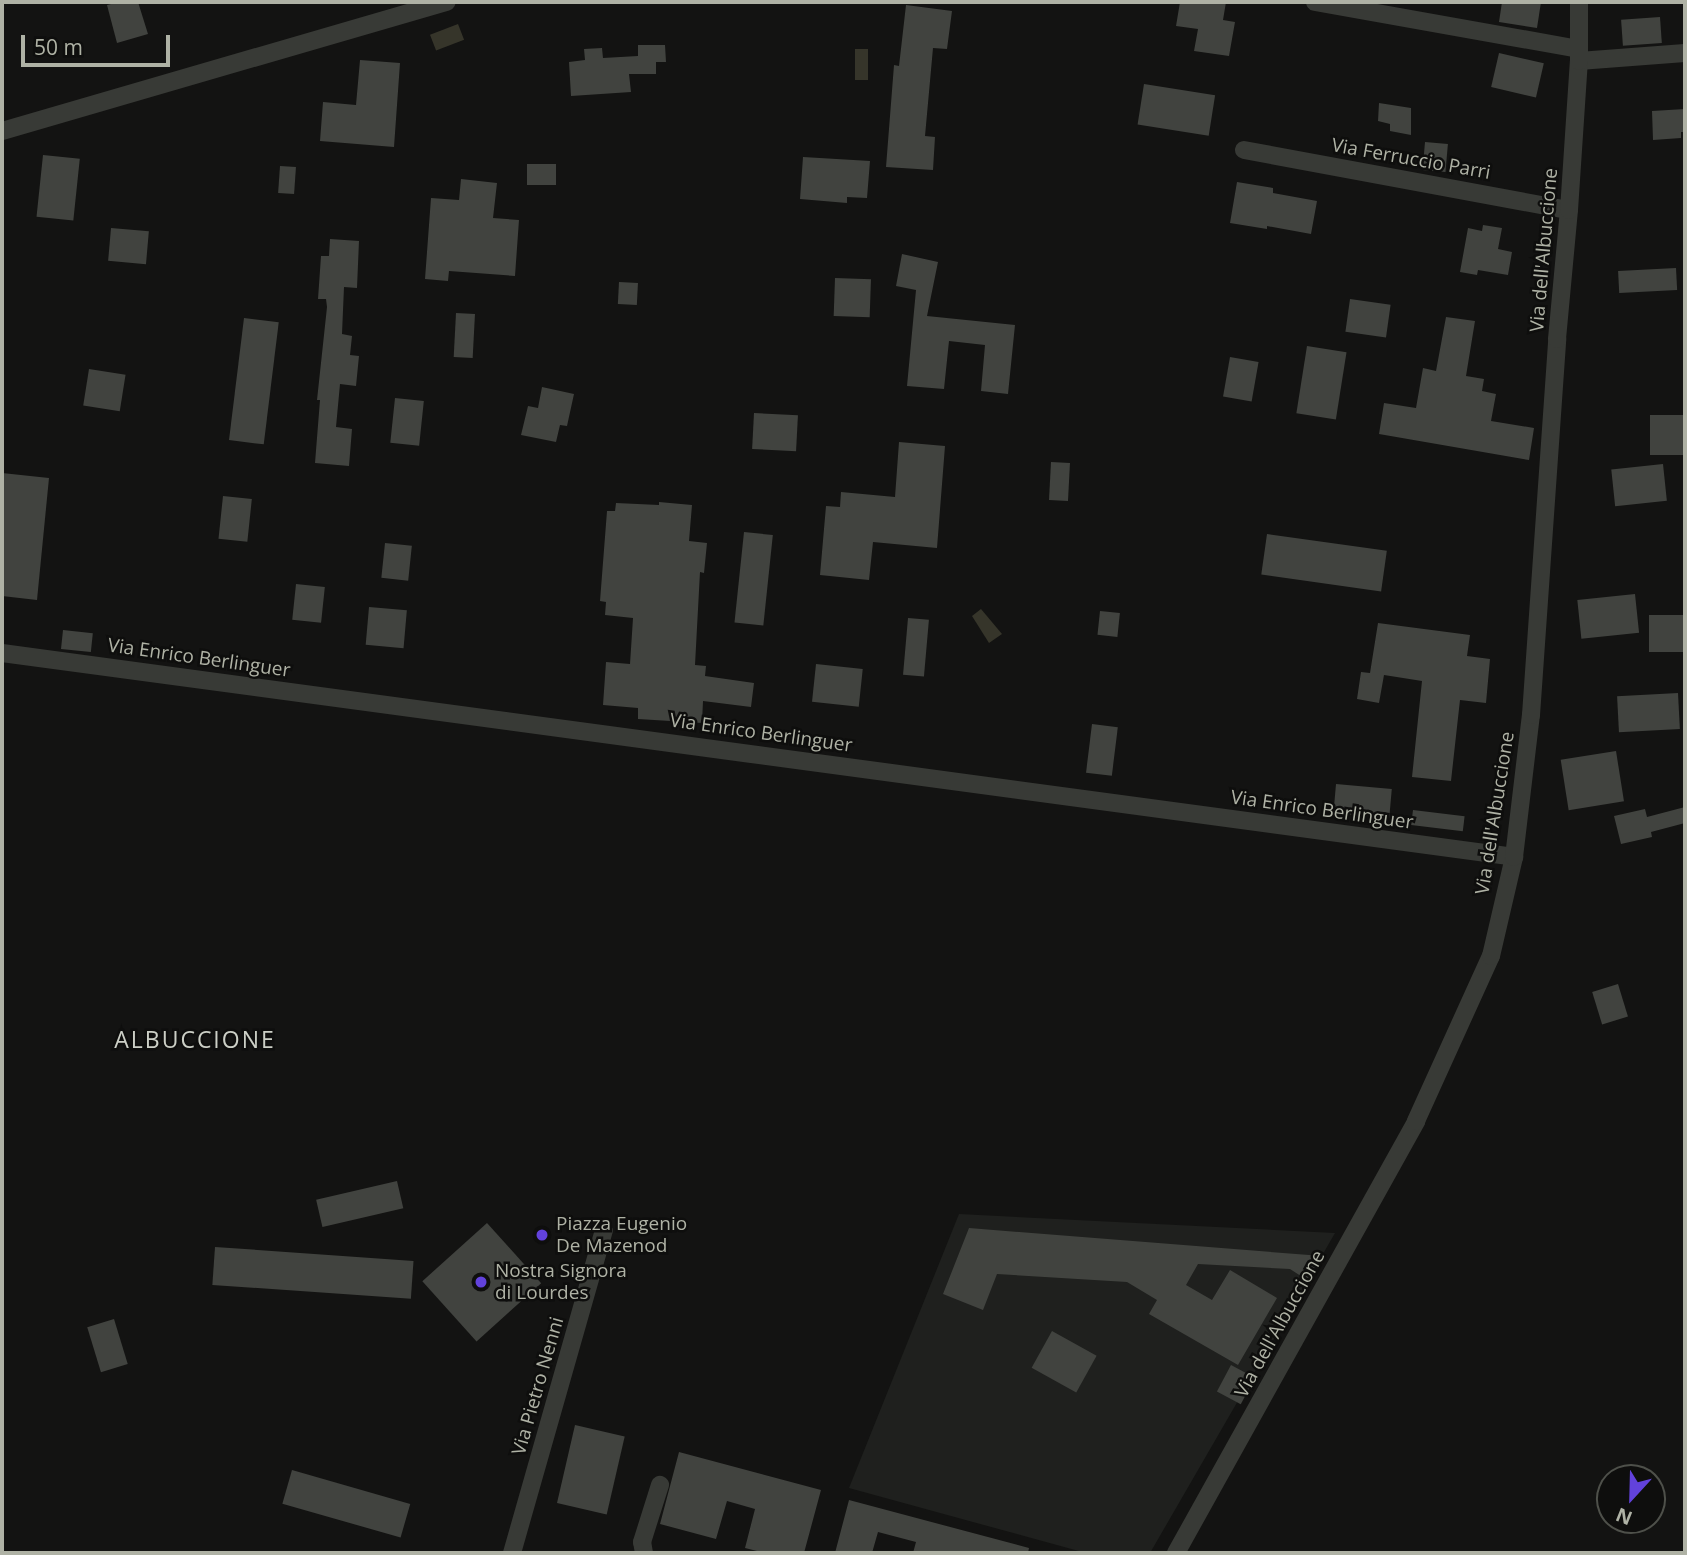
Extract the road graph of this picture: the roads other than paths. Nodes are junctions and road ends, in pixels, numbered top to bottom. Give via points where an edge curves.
1 (447, 2) edge
2 (1315, 2) edge
3 (1578, 6) edge
4 (1685, 53) edge
5 (1579, 55) junction
6 (2, 131) edge
7 (1244, 150) dead end
8 (1569, 210) junction
9 (2, 653) edge
10 (1514, 857) junction
11 (604, 1231) dead end
12 (660, 1485) dead end
13 (512, 1553) edge
14 (644, 1553) edge
15 (1177, 1553) edge

1 - 6 street
2 - 5 street
3 - 5 street, Via dell'Albuccione
4 - 5 street
5 - 8 street, Via dell'Albuccione
7 - 8 street, Via Ferruccio Parri
8 - 10 street, Via dell'Albuccione via 1531,715
9 - 10 street, Via Enrico Berlinguer
10 - 15 street, Via dell'Albuccione via 1491,956 1416,1121
11 - 13 street, Via Pietro Nenni
12 - 14 street via 642,1542

